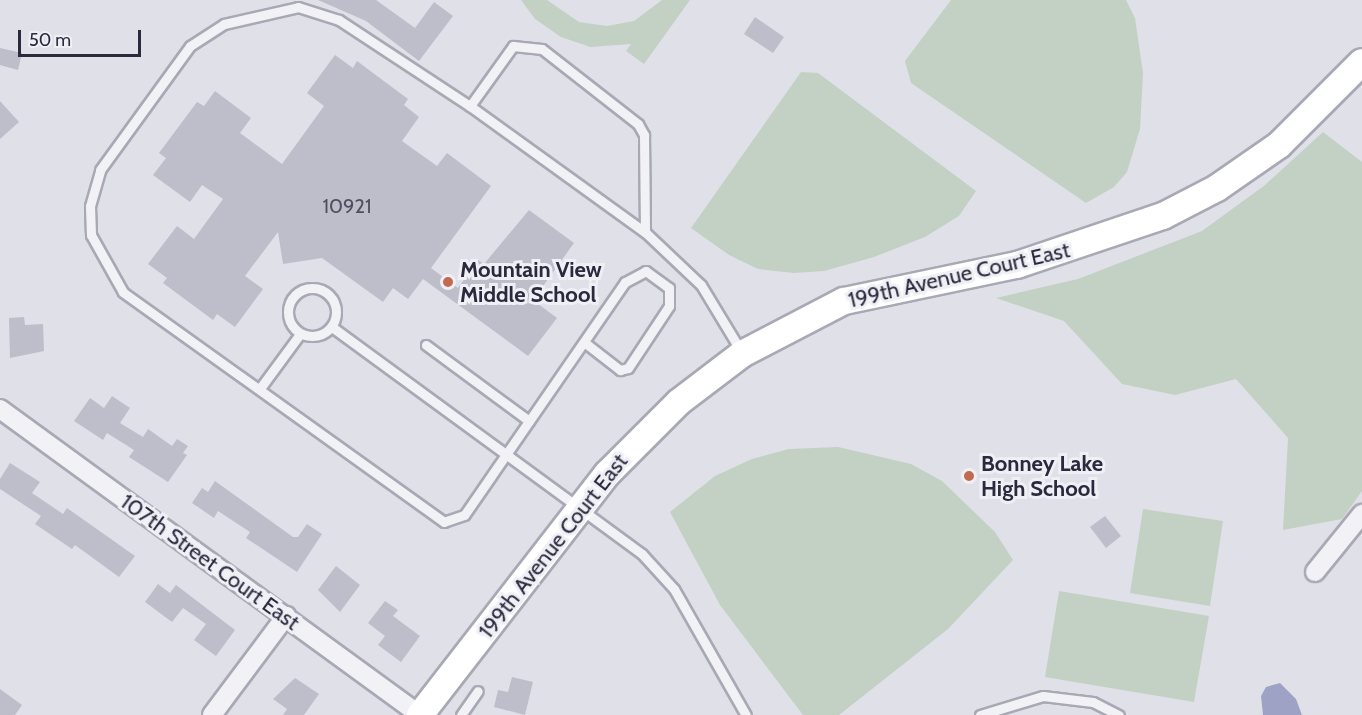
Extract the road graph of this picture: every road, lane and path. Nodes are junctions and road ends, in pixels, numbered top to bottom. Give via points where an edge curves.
1 (1362, 62) edge
2 (470, 106) junction
3 (645, 232) junction
4 (332, 327) junction
5 (300, 334) junction
6 (584, 342) junction
7 (426, 345) dead end
8 (742, 354) junction
9 (261, 387) junction
10 (0, 409) edge
11 (529, 421) junction
12 (508, 453) junction
13 (583, 508) junction
14 (1362, 514) edge
15 (1315, 572) dead end
16 (286, 616) junction
17 (478, 691) dead end
18 (212, 715) edge
19 (420, 715) edge
20 (461, 715) edge
21 (746, 715) edge
22 (980, 715) edge
23 (1119, 715) edge

1 - 8 main road, 199th Avenue Court East via 1279,145 1217,188 1163,216 1017,265 844,301
2 - 3 lane
2 - 3 lane via 513,46 526,44 551,56 631,115 644,135
2 - 9 lane via 339,20 298,7 224,24 190,46 100,170 90,206 91,235 123,292
3 - 8 lane via 701,285
4 - 5 lane via 320,336
4 - 5 lane via 336,312 331,298 319,289 304,289 291,298 287,313
4 - 12 lane
5 - 9 lane
6 - 6 lane via 634,274 646,271 669,288 669,306 628,368 620,370
6 - 11 lane
7 - 11 lane
8 - 13 main road, 199th Avenue Court East via 644,434
9 - 12 lane via 444,522 464,515
10 - 16 street, 107th Street Court East
11 - 12 lane
12 - 13 lane
13 - 19 main road, 199th Avenue Court East
13 - 21 lane via 642,554 674,589
14 - 15 street
16 - 18 street
16 - 19 street, 107th Street Court East
17 - 20 lane
22 - 23 lane via 1043,696 1093,702

